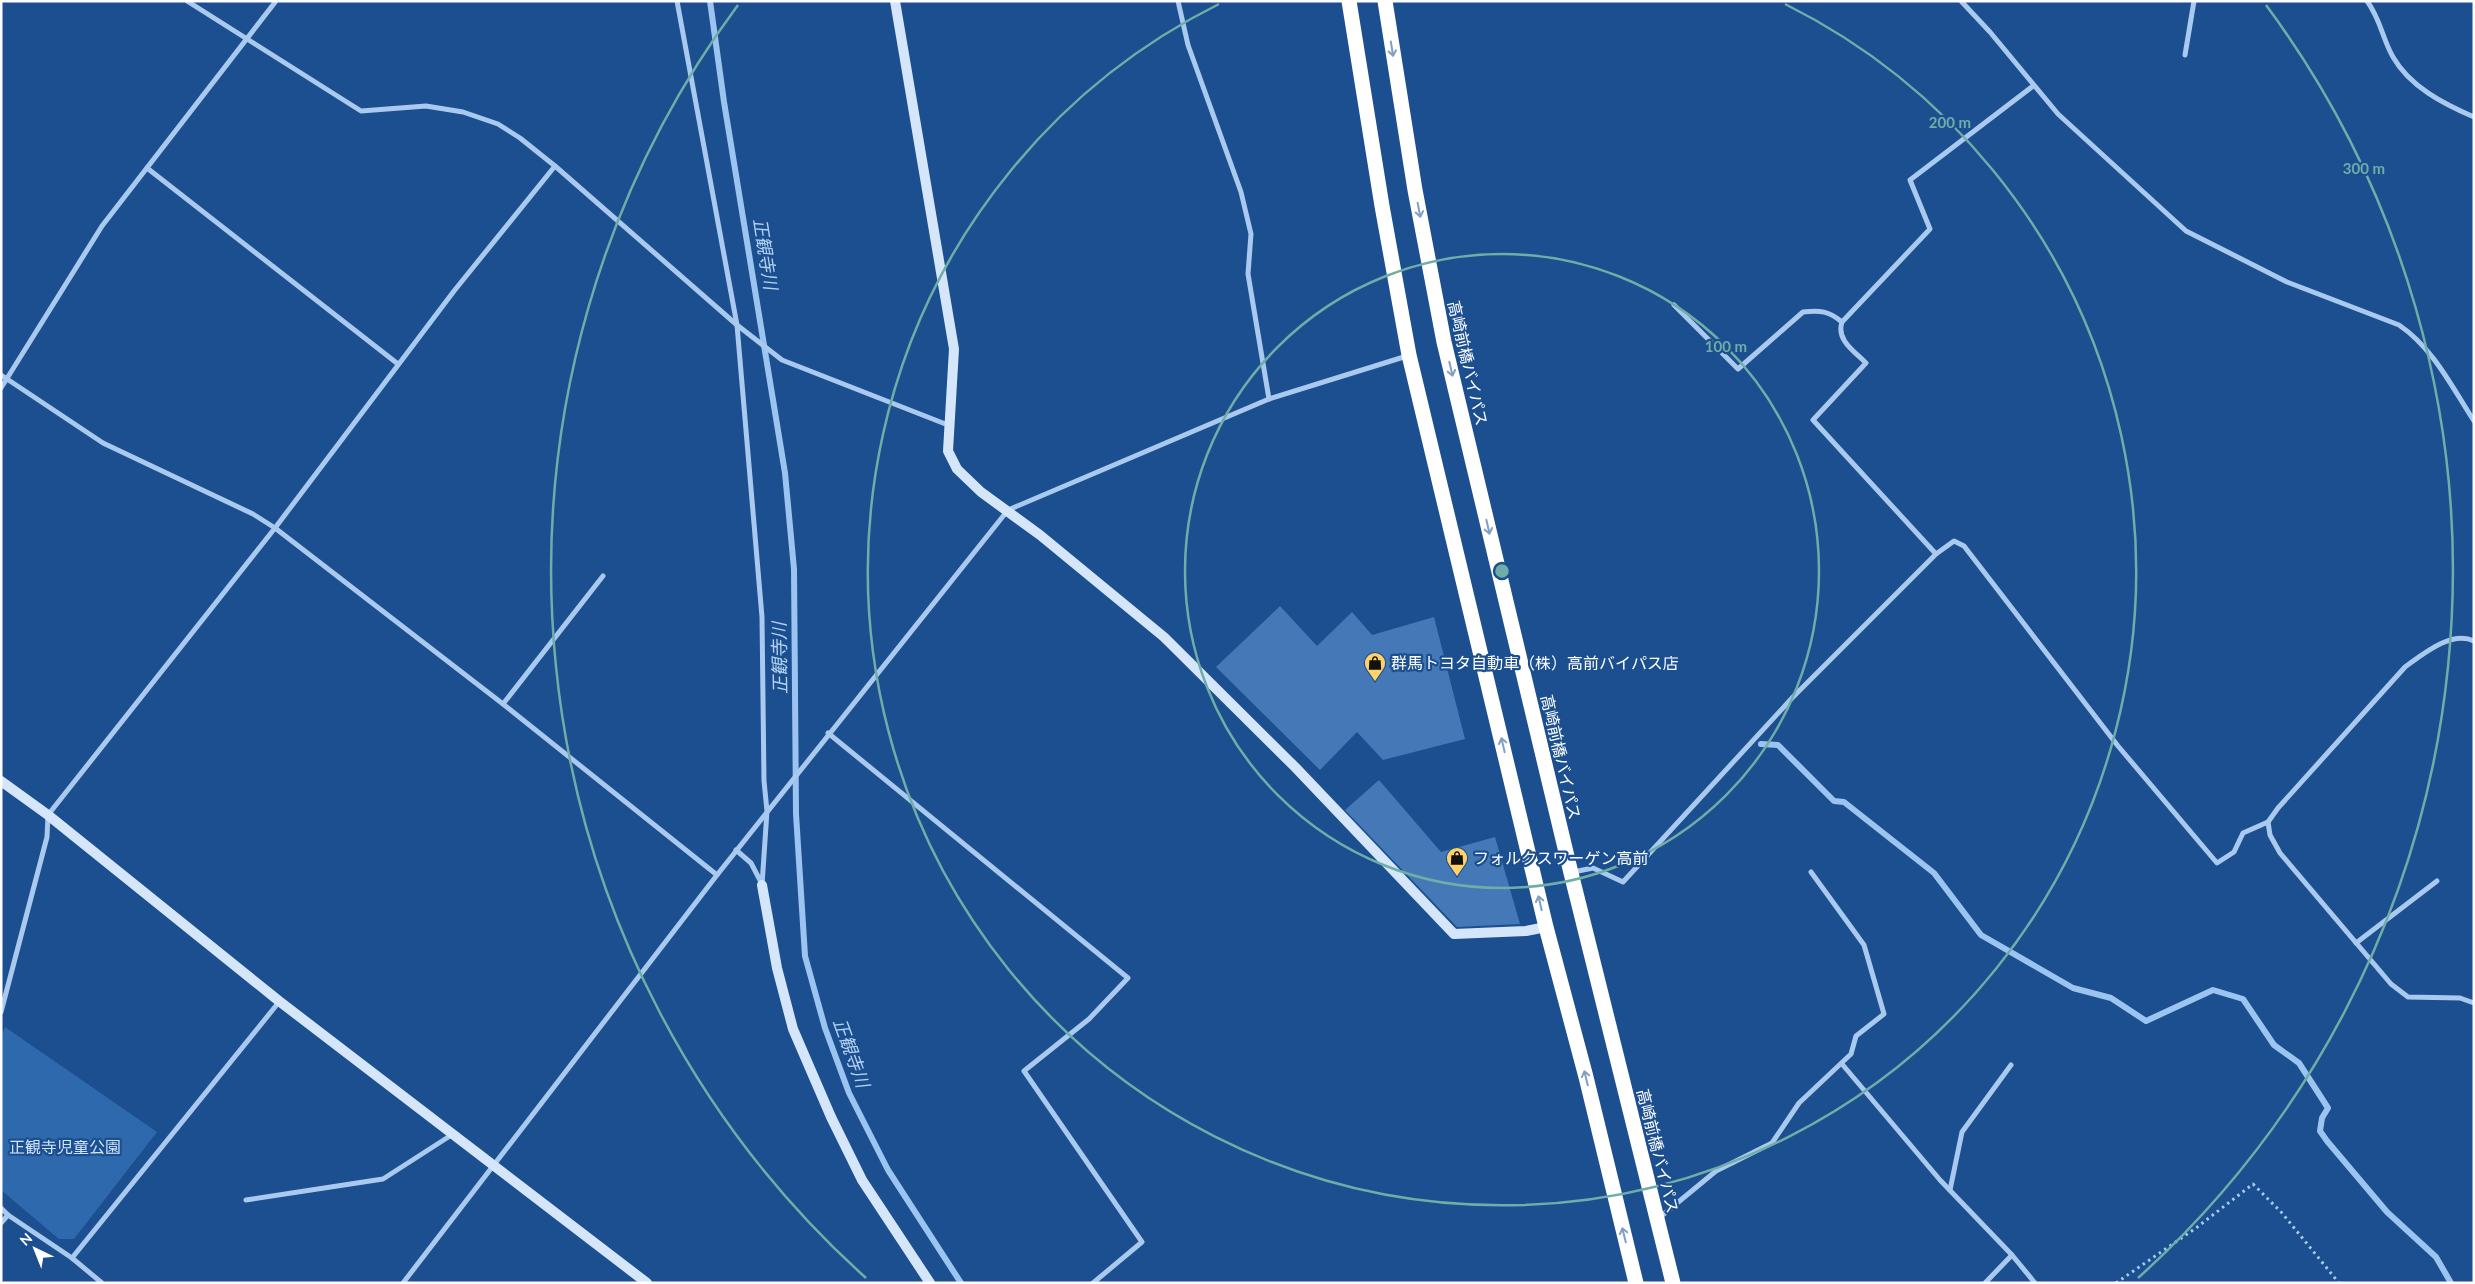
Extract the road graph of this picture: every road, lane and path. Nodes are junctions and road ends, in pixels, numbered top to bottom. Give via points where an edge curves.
1 (187, 1) edge
2 (276, 1) edge
3 (676, 1) edge
4 (895, 1) edge
5 (1178, 1) edge
6 (1349, 1) edge
7 (1385, 1) edge
8 (1961, 1) edge
9 (2194, 1) edge
10 (2367, 1) edge
11 (246, 39) junction
12 (2184, 55) dead end
13 (2033, 86) junction
14 (2474, 117) edge
15 (555, 166) junction
16 (147, 168) junction
17 (1674, 305) dead end
18 (1842, 322) junction
19 (737, 325) junction
20 (1409, 355) junction
21 (398, 364) junction
22 (1, 375) edge
23 (7, 379) junction
24 (1, 388) edge
25 (1269, 399) junction
26 (2474, 421) edge
27 (948, 425) junction
28 (1008, 510) junction
29 (275, 528) junction
30 (1936, 554) junction
31 (603, 576) dead end
32 (2474, 641) edge
33 (503, 704) junction
34 (828, 733) junction
35 (1, 781) edge
36 (767, 811) junction
37 (48, 815) junction
38 (2268, 822) junction
39 (736, 850) junction
40 (1811, 872) dead end
41 (1571, 873) junction
42 (717, 875) junction
43 (2437, 881) dead end
44 (762, 885) junction
45 (1546, 927) junction
46 (2356, 943) junction
47 (280, 1001) junction
48 (2474, 1003) edge
49 (1, 1012) edge
50 (1842, 1064) junction
51 (2011, 1065) dead end
52 (453, 1134) junction
53 (493, 1164) junction
54 (1950, 1190) junction
55 (246, 1200) dead end
56 (1, 1208) edge
57 (8, 1215) junction
58 (1657, 1220) junction
59 (1, 1223) edge
60 (2012, 1255) junction
61 (72, 1258) junction
62 (102, 1283) edge
63 (403, 1283) edge
64 (647, 1283) edge
65 (930, 1283) edge
66 (1093, 1283) edge
67 (1636, 1283) edge
68 (1673, 1283) edge
69 (1985, 1283) edge
70 (2035, 1283) edge
71 (2116, 1283) edge
72 (2339, 1283) edge

1 - 11 street
2 - 11 street
3 - 19 street
4 - 27 street via 954,349
5 - 25 street via 1188,45 1241,192 1251,234 1248,274
6 - 20 highway
7 -> 41 highway, 高崎前橋バイパス via 1415,190 1444,342
8 - 13 street
9 - 12 street
10 - 14 street via 2378,16 2394,58 2413,81 2441,102
11 - 15 street via 361,111 426,106 464,112 498,124
11 - 16 street
13 - 18 street via 1910,180 1930,229
13 - 26 street via 2058,114 2186,231 2288,282 2410,332 2430,354
15 - 19 street
15 - 21 street
16 - 21 street
16 - 23 street via 102,226
17 - 18 street via 1738,370 1803,312 1830,312
18 - 30 street via 1839,330 1842,338 1866,364 1813,420
19 - 27 street via 782,360
19 - 36 street via 762,616
20 - 25 street
45 -> 20 highway
21 - 29 street
22 - 23 street
23 - 24 street
23 - 29 street via 103,442 253,514
25 - 28 street
27 - 28 street via 948,451 956,469 981,492
28 - 34 street
28 - 45 street via 1164,637 1296,768 1454,934
29 - 33 street
29 - 37 street
30 - 38 street via 1954,541 1964,546 2118,746 2217,862 2234,852 2242,833
30 - 41 street via 1793,697 1623,882 1593,868
31 - 33 street
32 - 38 street via 2448,640 2405,667
33 - 42 street
34 - 36 street
34 - 66 street via 1128,978 1089,1019 1024,1071 1142,1242
35 - 37 street
36 - 39 street
36 - 44 street
37 - 47 street
37 - 49 street via 47,837
38 - 46 street via 2270,835 2280,853
39 - 42 street
39 - 44 street via 751,862
40 - 50 street via 1864,945 1884,1014 1856,1036 1851,1054
41 - 58 highway, 高崎前橋バイパス
42 - 53 street
43 - 46 street
44 - 65 street via 777,968 793,1029 830,1117 862,1180
67 -> 45 highway
46 - 48 street via 2391,984 2408,998 2460,998
47 - 52 street
47 - 61 street
50 - 54 street
50 - 58 street via 1799,1103 1772,1143 1716,1171
51 - 54 street via 1962,1132
52 - 53 street
52 - 55 street via 384,1179
53 - 63 street
53 - 64 street
54 - 60 street
56 - 57 street
57 - 59 street
57 - 61 street
58 - 68 highway, 高崎前橋バイパス
60 - 69 street
60 - 70 street
61 - 62 street
71 - 72 path via 2253,1184 2282,1213

